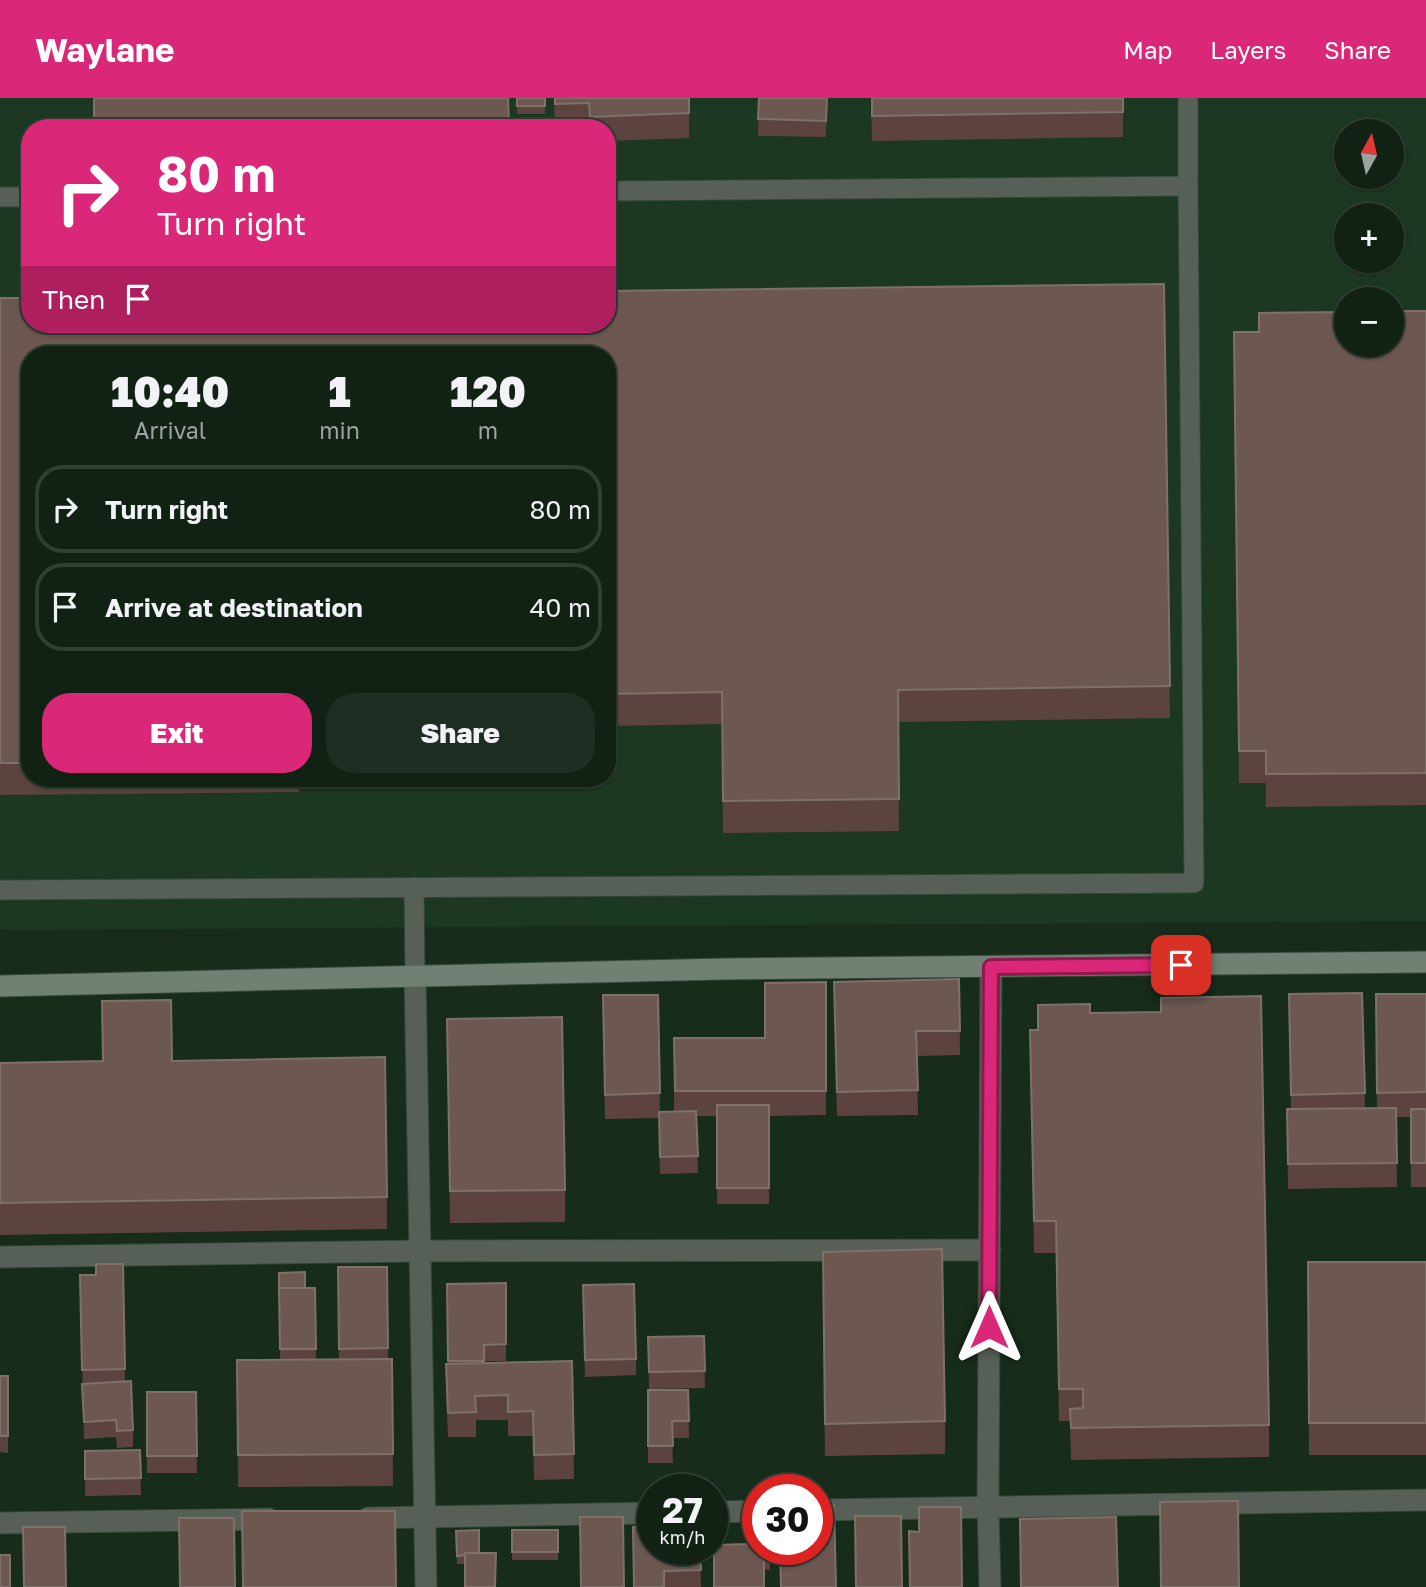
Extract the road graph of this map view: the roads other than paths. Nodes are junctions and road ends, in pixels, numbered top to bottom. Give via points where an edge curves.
1 (1188, 98) edge
2 (1188, 186) junction
3 (616, 191) edge
4 (0, 197) edge
5 (21, 197) edge
6 (414, 887) junction
7 (0, 890) edge
8 (1426, 962) edge
9 (991, 967) junction
10 (415, 975) junction
11 (0, 986) edge
12 (990, 1250) junction
13 (420, 1251) junction
14 (0, 1257) edge
15 (1426, 1500) edge
16 (988, 1507) junction
17 (833, 1510) edge
18 (637, 1513) edge
19 (424, 1517) junction
20 (342, 1518) edge
21 (287, 1519) edge
22 (0, 1523) edge
23 (426, 1587) edge
24 (990, 1587) edge

1 - 2 lane
2 - 3 lane
2 - 6 lane via 1194,883
4 - 5 lane
6 - 7 lane
6 - 10 lane
8 - 9 street
9 - 10 street
9 - 12 street
10 - 11 street
10 - 13 street
12 - 13 street
12 - 16 street
13 - 14 street
13 - 19 street
15 - 16 street
16 - 17 street
16 - 24 street
18 - 19 street
19 - 20 street
19 - 23 street
21 - 22 street

